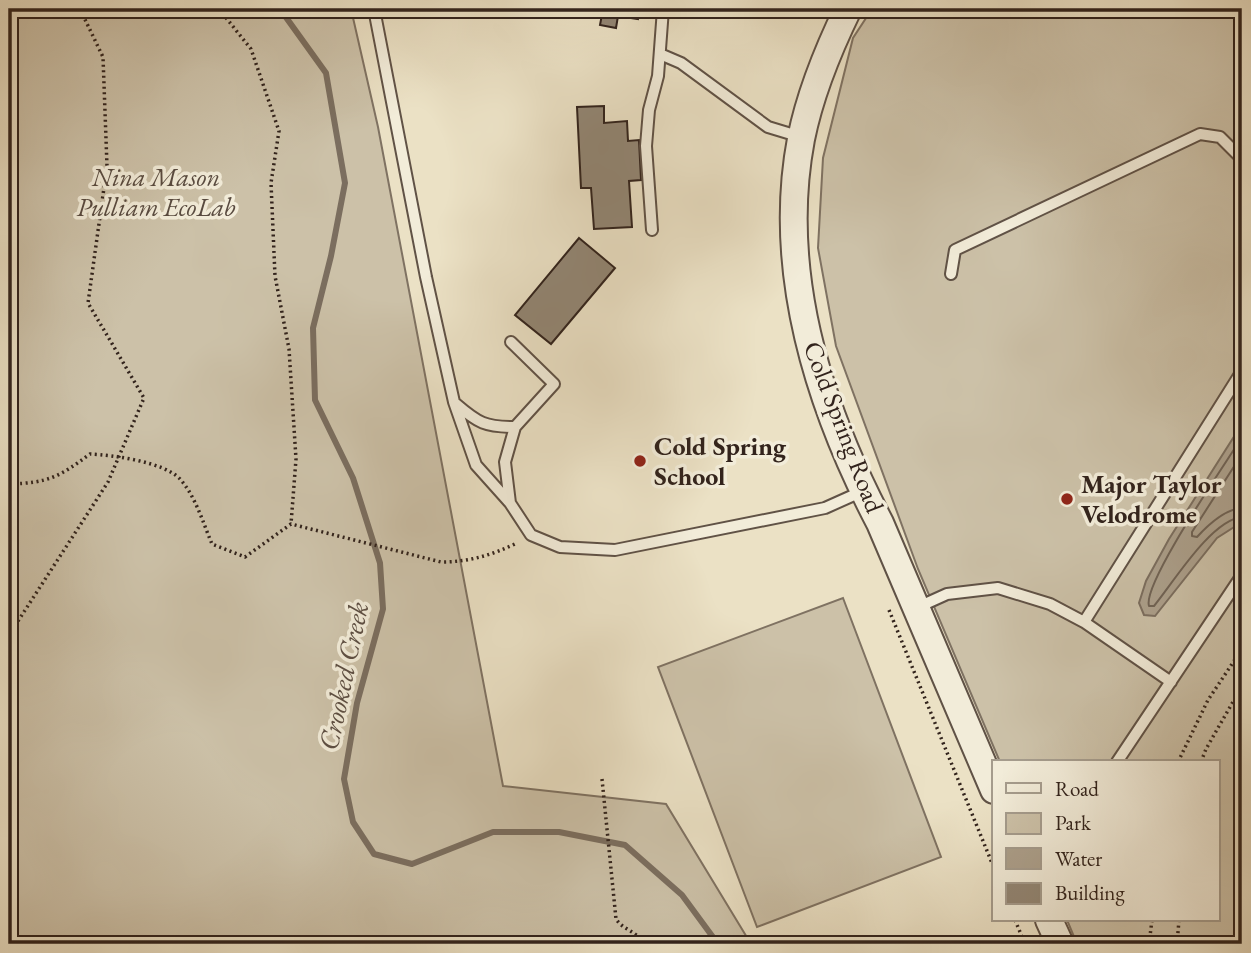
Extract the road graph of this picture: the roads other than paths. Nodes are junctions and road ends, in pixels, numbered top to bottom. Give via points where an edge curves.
1 (374, 9) edge
2 (663, 9) edge
3 (848, 9) edge
4 (660, 54) junction
5 (801, 138) junction
6 (1242, 159) edge
7 (652, 230) dead end
8 (951, 274) dead end
9 (512, 342) dead end
10 (1242, 372) edge
11 (454, 402) junction
12 (515, 427) junction
13 (863, 491) junction
14 (510, 503) junction
15 (1242, 575) edge
16 (916, 608) junction
17 (1084, 622) junction
18 (1171, 682) junction
19 (1118, 760) edge
20 (992, 785) edge
21 (1050, 922) edge
22 (1060, 944) edge

1 - 11 lane
2 - 4 lane
3 - 5 street, Cold Spring Road via 825,60
4 - 5 lane via 681,63 768,127
4 - 7 lane via 646,146
5 - 13 street, Cold Spring Road via 794,224 799,293 820,380
6 - 8 lane via 1220,138 1200,134 955,250
9 - 12 lane via 554,384
10 - 17 lane
11 - 12 lane via 478,422
11 - 14 lane via 476,465
12 - 14 lane via 505,462
13 - 14 lane via 825,508 614,550 560,547 531,535
13 - 16 street, Cold Spring Road
15 - 18 lane
16 - 17 lane via 947,594 998,588 1050,604
16 - 20 street, Cold Spring Road
17 - 18 lane
18 - 19 lane
21 - 22 street

